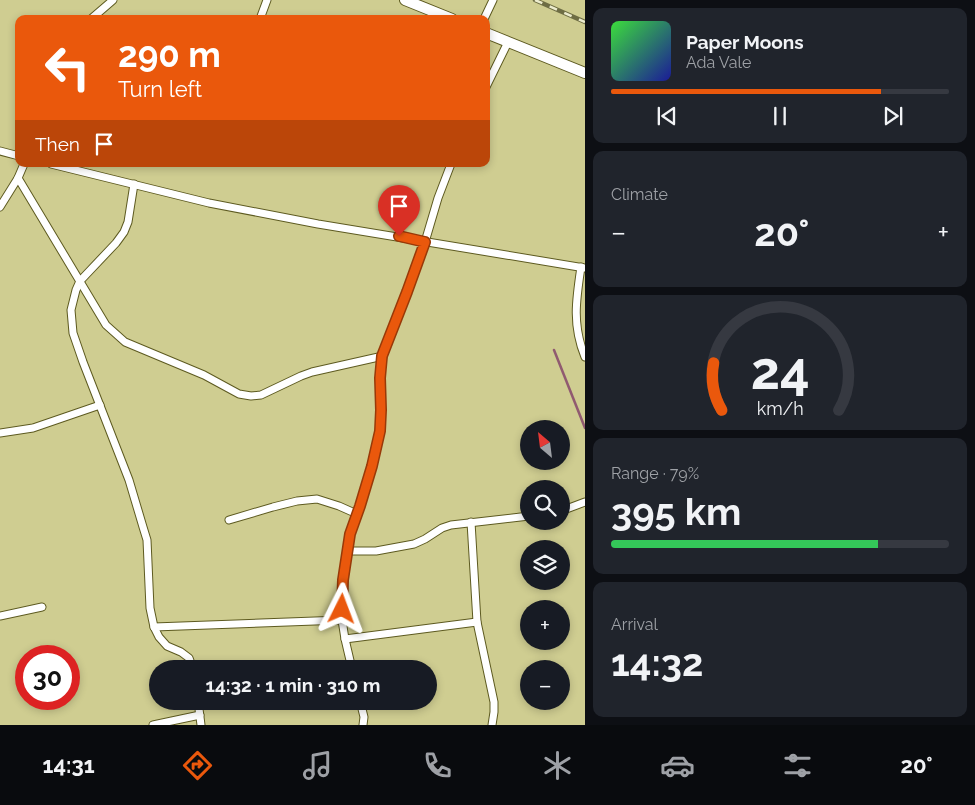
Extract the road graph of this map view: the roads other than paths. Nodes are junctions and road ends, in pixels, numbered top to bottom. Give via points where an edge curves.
1 (112, 0) edge
2 (267, 0) edge
3 (405, 0) edge
4 (493, 0) edge
5 (95, 15) edge
6 (261, 15) edge
7 (442, 15) edge
8 (486, 15) edge
9 (490, 35) edge
10 (508, 42) junction
11 (585, 73) edge
12 (490, 79) edge
13 (0, 152) edge
14 (15, 155) edge
15 (23, 167) edge
16 (63, 167) edge
17 (450, 167) edge
18 (18, 178) junction
19 (134, 184) junction
20 (0, 207) edge
21 (425, 242) junction
22 (583, 268) edge
23 (80, 281) junction
24 (382, 356) junction
25 (585, 357) edge
26 (100, 404) junction
27 (0, 432) edge
28 (585, 502) edge
29 (570, 508) edge
30 (357, 514) junction
31 (520, 517) edge
32 (229, 520) dead end
33 (472, 522) junction
34 (347, 551) junction
35 (42, 607) dead end
36 (0, 616) edge
37 (342, 620) junction
38 (477, 622) junction
39 (154, 626) junction
40 (345, 639) junction
41 (190, 660) edge
42 (350, 660) edge
43 (199, 710) edge
44 (362, 710) edge
45 (200, 715) junction
46 (153, 725) edge
47 (201, 725) edge
48 (363, 725) edge
49 (492, 725) edge

1 - 5 street
2 - 6 street
3 - 7 main road
4 - 8 street
9 - 10 main road
10 - 11 main road
10 - 12 street
13 - 14 street
15 - 18 street
16 - 19 street
17 - 21 street
18 - 20 street
18 - 23 street
19 - 21 street via 209,203
19 - 23 street via 124,232
21 - 22 street
21 - 24 street
22 - 25 street via 576,318
23 - 24 street via 106,325 125,342 239,394 261,394 312,372
23 - 26 street via 71,310 73,334
24 - 30 street via 380,431
26 - 27 street via 33,428
26 - 39 street via 129,480 146,540
28 - 29 street
30 - 32 street via 317,499 297,501
30 - 34 street
31 - 33 street
33 - 34 street via 442,528 414,544 376,552
33 - 38 street
34 - 37 street
35 - 36 street
37 - 39 street
37 - 40 street
38 - 40 street
38 - 49 street via 494,702
39 - 41 street via 167,646
40 - 42 street
43 - 45 street
44 - 48 street
45 - 46 street
45 - 47 street

